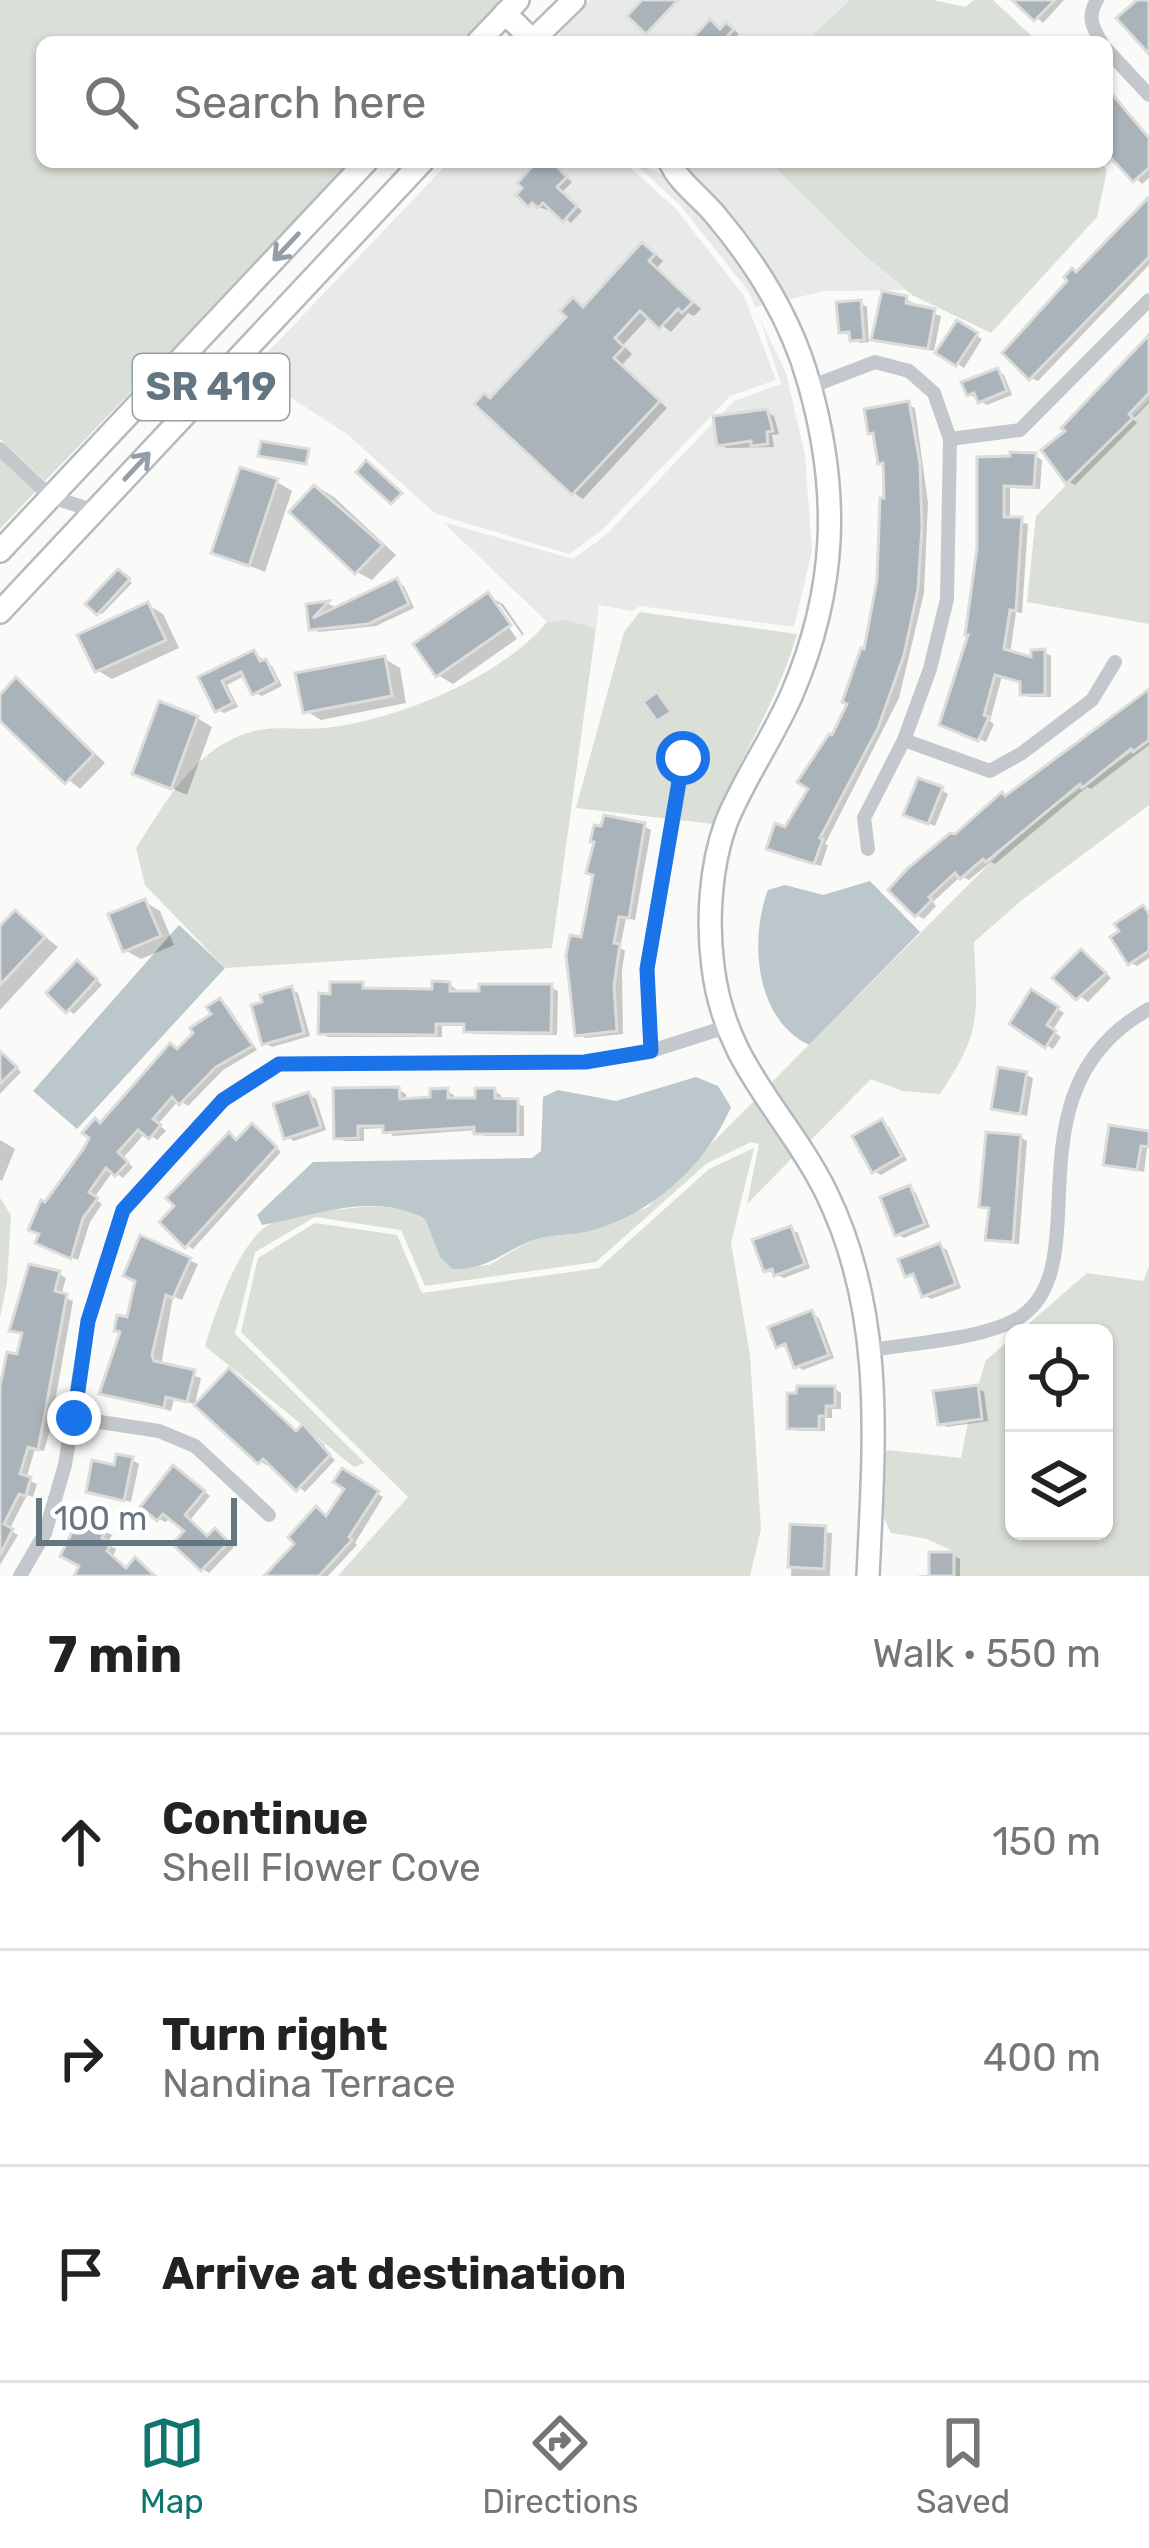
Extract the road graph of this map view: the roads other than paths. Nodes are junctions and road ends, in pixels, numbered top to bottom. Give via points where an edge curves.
1 (574, 0) edge
2 (1097, 0) edge
3 (512, 7) edge
4 (484, 36) edge
5 (535, 36) edge
6 (543, 36) edge
7 (1098, 36) edge
8 (1113, 56) edge
9 (1149, 95) edge
10 (360, 168) edge
11 (416, 168) edge
12 (674, 168) edge
13 (1149, 300) edge
14 (810, 387) junction
15 (950, 439) junction
16 (0, 449) edge
17 (51, 497) junction
18 (95, 511) junction
19 (0, 551) edge
20 (0, 612) edge
21 (1115, 662) dead end
22 (904, 740) junction
23 (683, 758) dead end
24 (868, 849) dead end
25 (1149, 1009) edge
26 (726, 1028) junction
27 (651, 1051) junction
28 (871, 1350) junction
29 (74, 1418) junction
30 (268, 1515) dead end
31 (20, 1576) edge
32 (868, 1576) edge

1 - 6 street
2 - 7 street via 1091,24
3 - 4 street
3 - 5 street
8 - 9 street
10 -> 17 street, SR 419
18 -> 11 street, SR 419
12 - 14 street via 753,263
13 - 15 street via 1020,430
14 - 15 street via 874,362 909,371 934,393
14 - 26 street via 832,505 831,548 809,648 725,826 715,871 713,969
15 - 22 street via 947,599
16 - 17 street
17 - 18 street
17 - 19 street, SR 419
18 - 20 street, SR 419
21 - 22 street via 1092,700 990,771
22 - 24 street via 864,818
23 - 27 street via 647,969
25 - 28 street via 1106,1042 1067,1110 1043,1292 1023,1316 989,1330
26 - 27 street
26 - 28 street via 840,1223
27 - 29 street via 585,1062 279,1064 223,1100 123,1210 88,1321
28 - 32 street
29 - 30 street via 158,1431 195,1446
29 - 31 street via 45,1533

